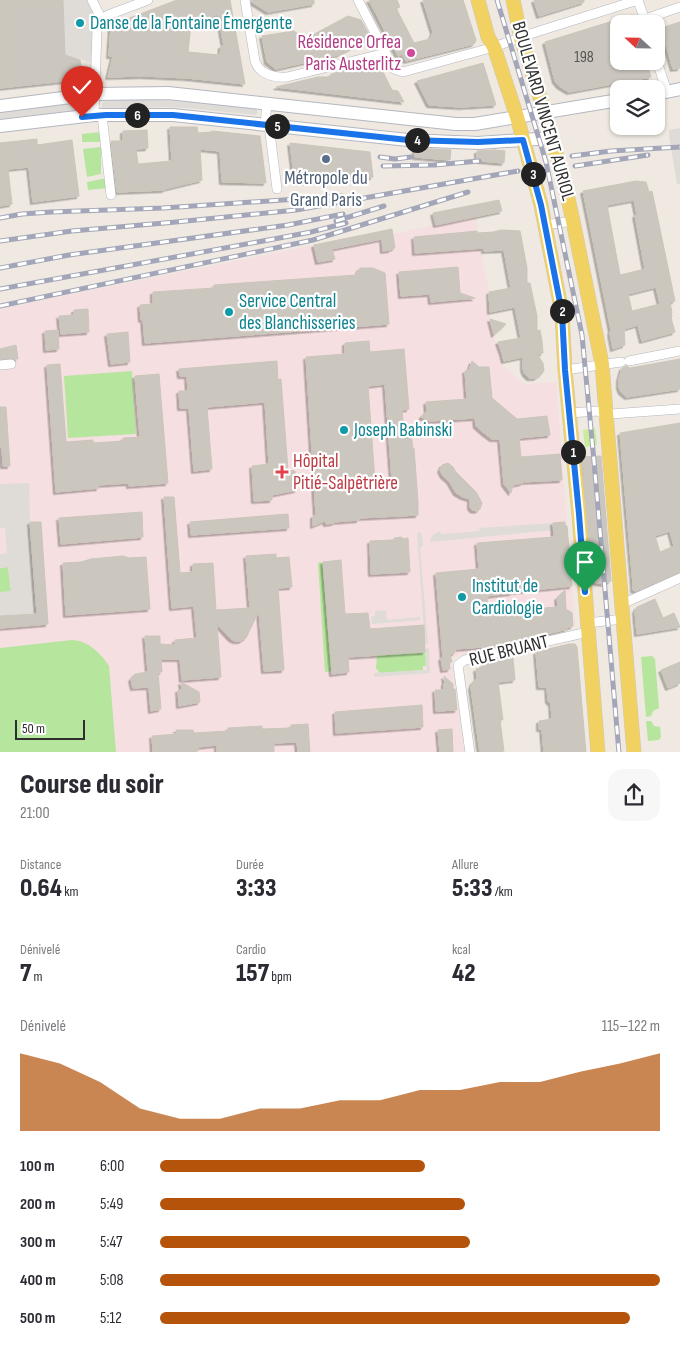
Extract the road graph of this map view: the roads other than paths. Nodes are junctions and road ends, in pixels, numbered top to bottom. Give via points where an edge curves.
1 (92, 0) edge
2 (148, 0) edge
3 (245, 0) edge
4 (358, 0) edge
5 (478, 0) edge
6 (513, 0) edge
7 (638, 0) edge
8 (680, 6) edge
9 (644, 15) edge
10 (660, 15) edge
11 (100, 22) junction
12 (521, 38) junction
13 (494, 47) junction
14 (386, 53) junction
15 (680, 89) edge
16 (665, 92) edge
17 (94, 94) junction
18 (610, 102) edge
19 (267, 103) junction
20 (0, 106) edge
21 (544, 113) junction
22 (98, 115) junction
23 (517, 117) junction
24 (267, 125) junction
25 (0, 126) edge
26 (552, 138) junction
27 (523, 140) junction
28 (276, 189) dead end
29 (111, 195) dead end
30 (573, 221) junction
31 (545, 225) junction
32 (680, 351) edge
33 (11, 364) dead end
34 (602, 364) junction
35 (0, 365) edge
36 (565, 370) junction
37 (680, 409) edge
38 (569, 414) junction
39 (605, 414) junction
40 (680, 578) edge
41 (622, 604) junction
42 (623, 619) junction
43 (587, 628) junction
44 (470, 752) edge
45 (598, 752) edge
46 (634, 752) edge

1 - 11 street
2 - 11 street via 108,15
3 - 14 street via 256,64 269,75 286,77
4 - 14 street
5 - 13 main road, BOULEVARD VINCENT AURIOL
6 - 12 main road, BOULEVARD VINCENT AURIOL
7 - 9 street
7 - 12 street
8 - 10 street
11 - 17 street
12 - 13 street
12 - 21 main road, BOULEVARD VINCENT AURIOL
13 - 14 street via 403,72 394,69
13 - 23 main road, BOULEVARD VINCENT AURIOL
15 - 16 street
17 - 19 street via 168,93
17 - 20 street
17 - 22 street
18 - 21 street
19 - 23 street via 447,124
19 - 24 street
21 - 23 street
21 - 26 main road, BOULEVARD VINCENT AURIOL
22 - 24 street via 173,115
22 - 25 street
22 - 29 street
23 - 27 main road, BOULEVARD VINCENT AURIOL
24 - 27 street via 408,140
24 - 28 street
26 - 27 street
26 - 30 main road, BOULEVARD VINCENT AURIOL
27 - 31 main road, BOULEVARD VINCENT AURIOL
30 - 31 street, BOULEVARD VINCENT AURIOL
30 - 34 main road, BOULEVARD VINCENT AURIOL
31 - 36 main road, BOULEVARD VINCENT AURIOL via 562,313
32 - 34 street
33 - 35 street
34 - 36 street
34 - 39 main road, BOULEVARD VINCENT AURIOL
36 - 38 main road, BOULEVARD VINCENT AURIOL
37 - 39 street
38 - 39 street via 598,411
38 - 43 main road, BOULEVARD VINCENT AURIOL
39 - 41 main road, BOULEVARD VINCENT AURIOL
40 - 41 street
41 - 42 main road, BOULEVARD VINCENT AURIOL
42 - 43 street
42 - 46 main road, BOULEVARD VINCENT AURIOL
43 - 44 street, RUE BRUANT via 465,660 458,665
43 - 45 main road, BOULEVARD VINCENT AURIOL

